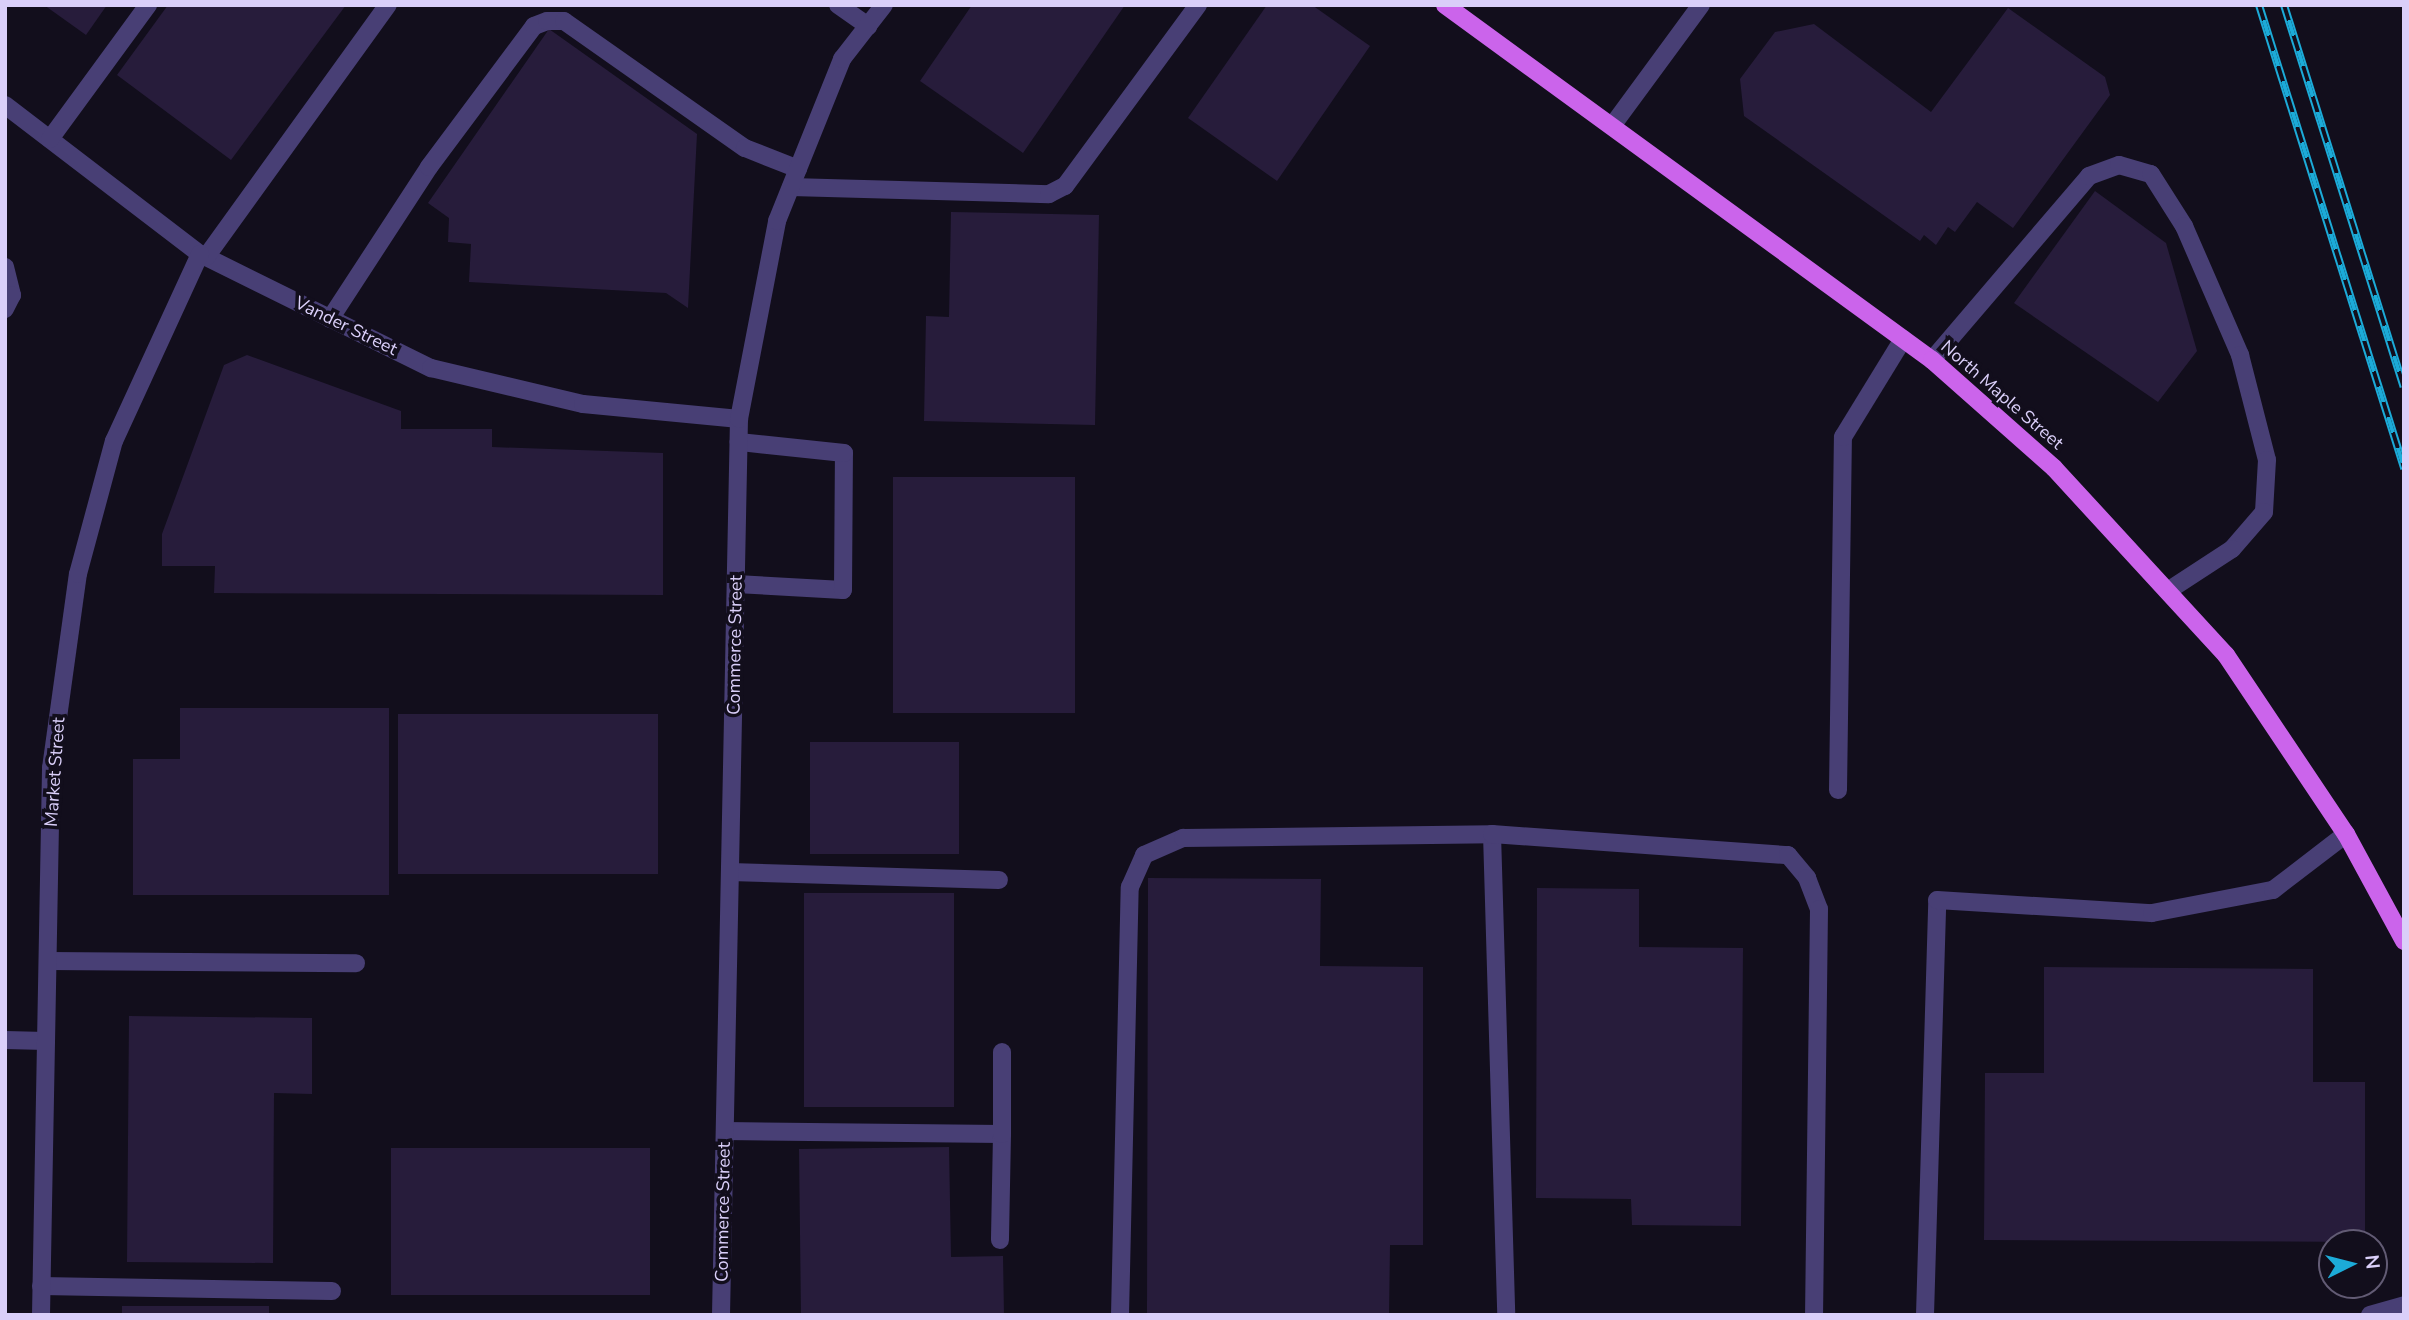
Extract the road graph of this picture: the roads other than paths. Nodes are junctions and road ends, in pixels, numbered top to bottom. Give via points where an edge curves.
1 (148, 5) edge
2 (388, 5) edge
3 (838, 5) edge
4 (884, 5) edge
5 (1198, 5) edge
6 (1445, 5) edge
7 (1701, 5) edge
8 (868, 26) junction
9 (5, 105) edge
10 (1612, 126) junction
11 (50, 139) junction
12 (798, 169) junction
13 (791, 187) junction
14 (203, 256) junction
15 (5, 267) edge
16 (5, 309) edge
17 (330, 319) junction
18 (1903, 339) junction
19 (1932, 360) junction
20 (739, 419) junction
21 (739, 442) junction
22 (736, 584) junction
23 (2169, 590) junction
24 (1838, 790) dead end
25 (1492, 834) junction
26 (2346, 834) junction
27 (730, 872) junction
28 (999, 880) dead end
29 (2404, 941) edge
30 (48, 961) junction
31 (356, 963) dead end
32 (5, 1040) edge
33 (46, 1041) junction
34 (1002, 1052) dead end
35 (725, 1131) junction
36 (1002, 1134) junction
37 (1000, 1240) dead end
38 (41, 1286) junction
39 (332, 1291) dead end
40 (2404, 1305) edge
41 (41, 1315) edge
42 (721, 1315) edge
43 (1120, 1315) edge
44 (1506, 1315) edge
45 (1814, 1315) edge
46 (1925, 1315) edge
47 (2370, 1315) edge

1 - 11 street
2 - 14 street, Market Street
3 - 8 street
4 - 8 street, Commerce Street
5 - 13 street via 1065,186 1049,194
6 - 10 main road, North Maple Street
7 - 10 street
8 - 12 street, Commerce Street via 842,59
9 - 11 street, Vander Street
10 - 18 main road, North Maple Street
11 - 14 street, Vander Street
12 - 13 street, Commerce Street
12 - 17 street via 745,148 564,21 547,21 534,26 429,167
13 - 20 street, Commerce Street via 777,221
14 - 17 street, Vander Street
14 - 30 street, Market Street via 114,441 78,574 51,768
15 - 16 street via 12,295
17 - 20 street, Vander Street via 431,368 583,404
18 - 19 main road, North Maple Street
18 - 24 street via 1843,437
19 - 23 main road, North Maple Street via 2054,468
19 - 23 street via 2089,176 2119,165 2151,174 2183,226 2240,355 2267,460 2264,512 2232,549
20 - 21 street, Commerce Street
21 - 22 street, Commerce Street
21 - 22 street via 844,453 843,590
22 - 27 street, Commerce Street
23 - 26 main road, North Maple Street via 2226,655
25 - 43 street via 1183,838 1144,855 1129,887
25 - 44 street
25 - 45 street via 1788,855 1807,878 1819,909
26 - 29 main road, North Maple Street
26 - 46 street via 2273,890 2152,913 1937,900
27 - 28 street
27 - 35 street, Commerce Street
30 - 31 street
30 - 33 street, Market Street
32 - 33 street
33 - 38 street, Market Street
34 - 36 street
35 - 36 street
35 - 42 street, Commerce Street
36 - 37 street
38 - 39 street
38 - 41 street, Market Street
40 - 47 street

